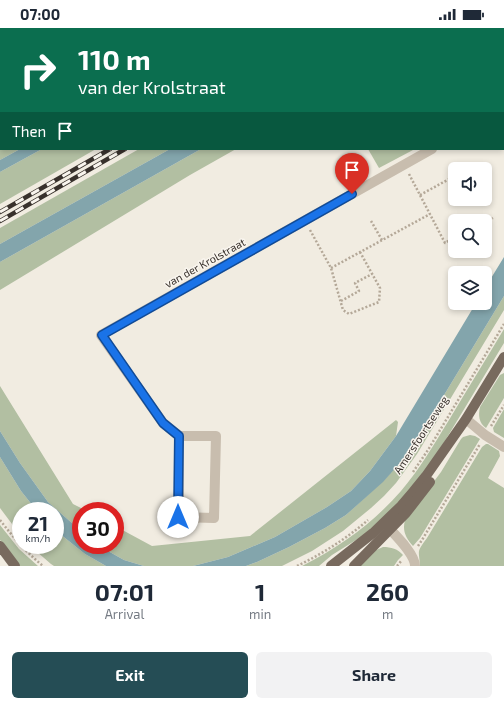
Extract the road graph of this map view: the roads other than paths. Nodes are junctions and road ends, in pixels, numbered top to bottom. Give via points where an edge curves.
1 (430, 150) edge
2 (504, 357) edge
3 (466, 419) junction
4 (179, 436) junction
5 (504, 447) edge
6 (387, 526) junction
7 (0, 546) edge
8 (15, 566) edge
9 (331, 566) edge
10 (354, 566) edge
11 (415, 566) edge

1 - 4 street, van der Krolstraat via 102,335 163,423
2 - 3 main road
3 - 5 street
3 - 6 main road via 422,482
4 - 4 street via 216,436 214,518 178,517
6 - 9 main road via 373,533
6 - 10 main road
6 - 11 street via 410,553
7 - 8 main road

